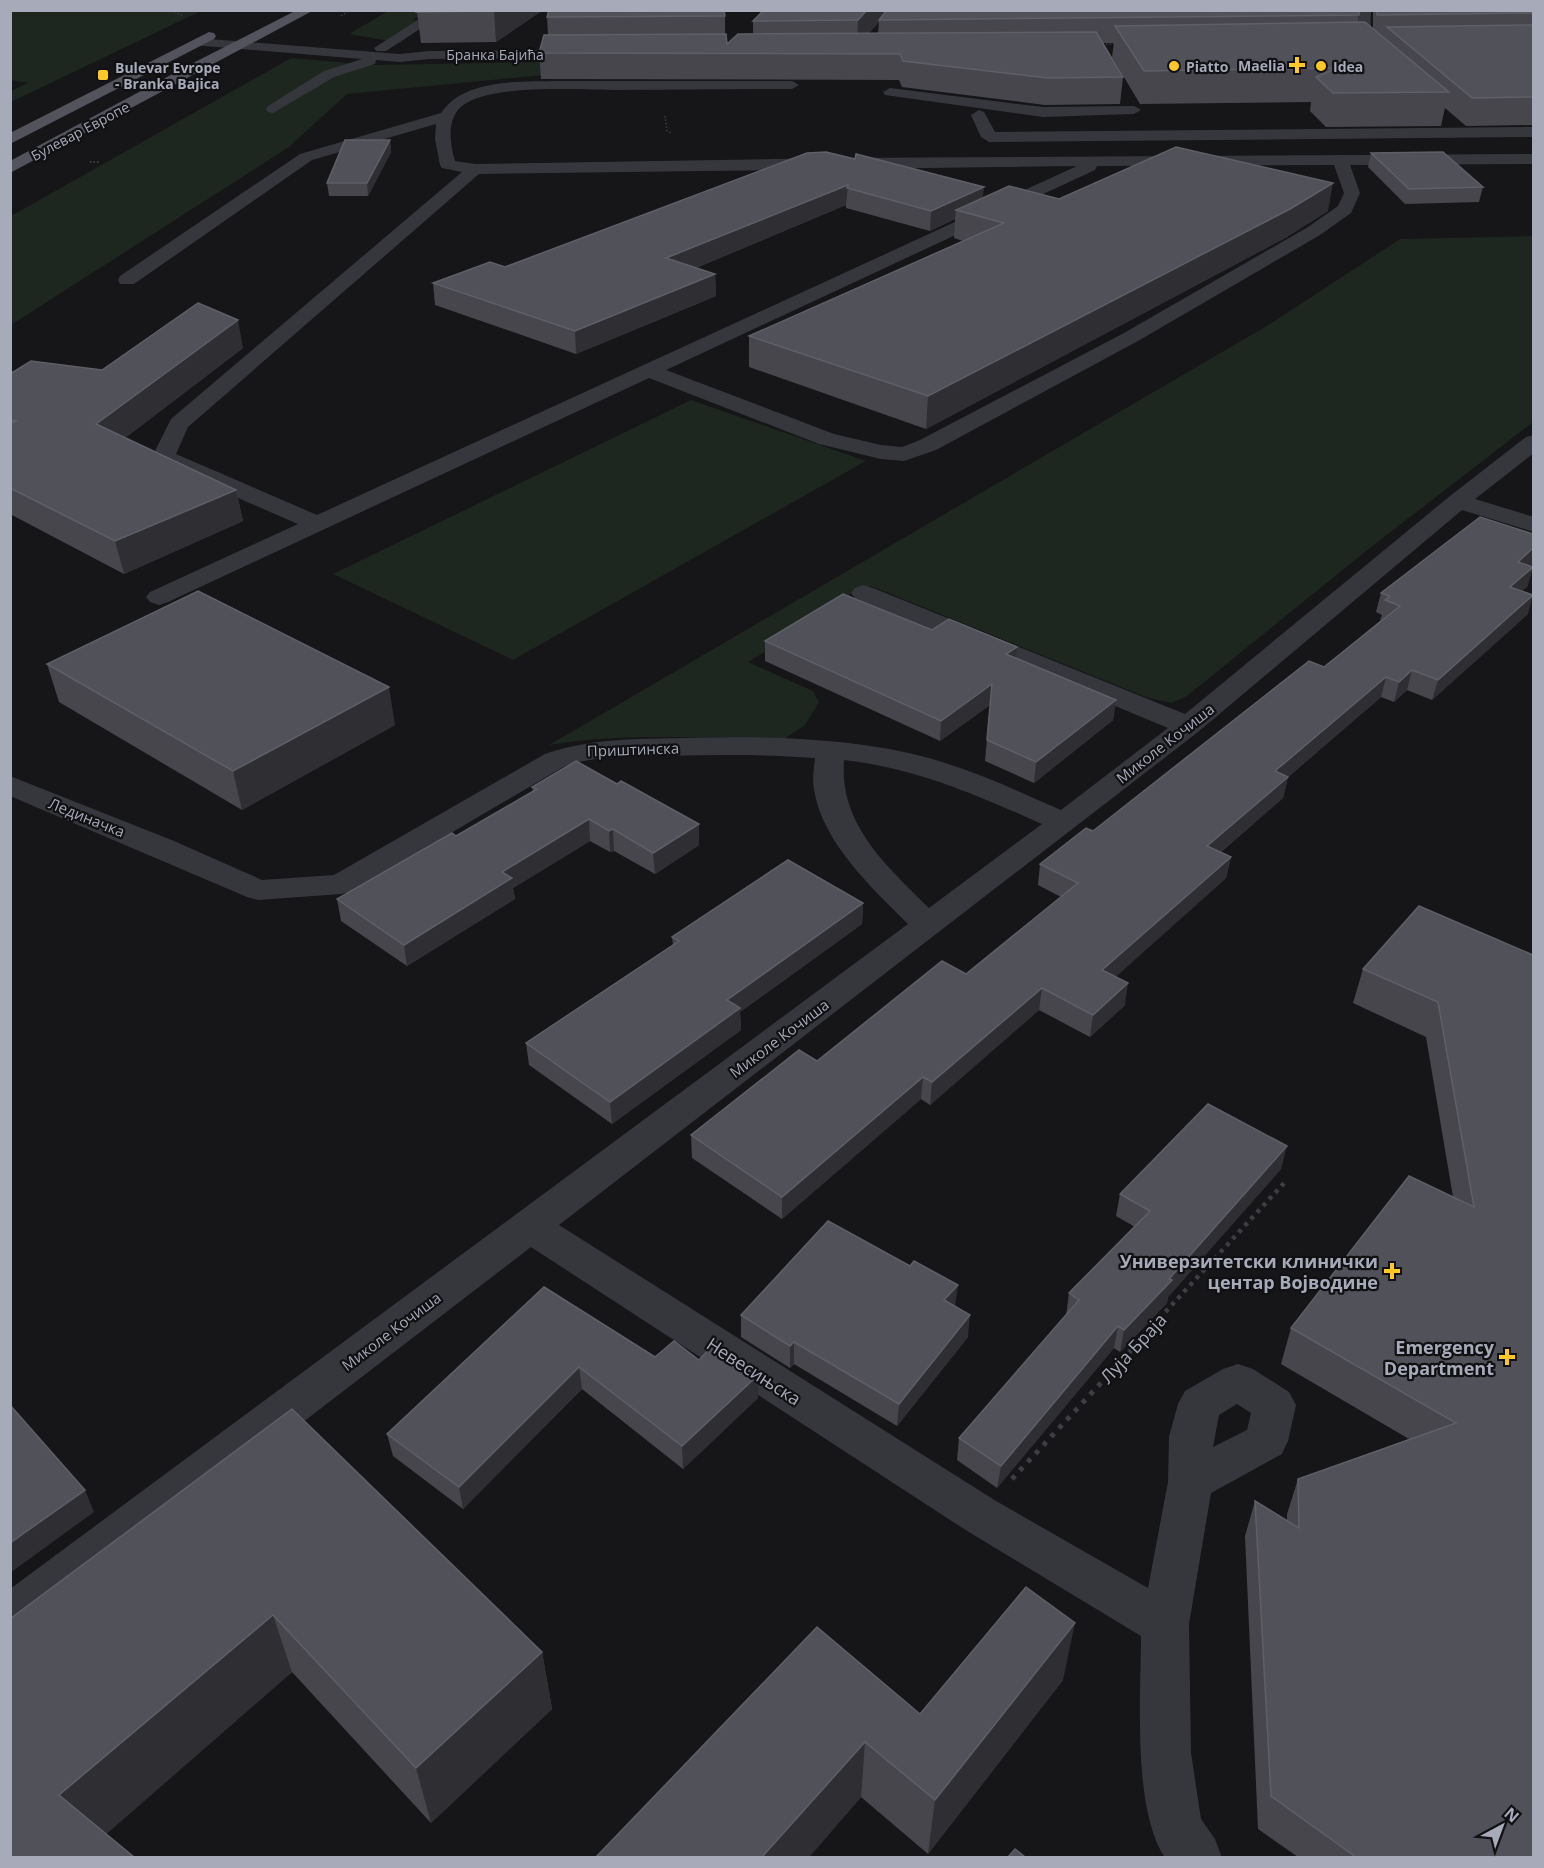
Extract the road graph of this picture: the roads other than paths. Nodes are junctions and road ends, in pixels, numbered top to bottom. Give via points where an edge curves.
1 (308, 10) edge
2 (443, 10) edge
3 (1365, 10) edge
4 (217, 32) joint
5 (255, 38) junction
6 (197, 42) junction
7 (240, 45) junction
8 (1386, 45) edge
9 (1358, 46) junction
10 (379, 52) junction
11 (597, 54) edge
12 (1393, 71) edge
13 (792, 85) edge
14 (890, 92) edge
15 (1123, 92) edge
16 (917, 96) junction
17 (273, 109) dead end
18 (1134, 110) junction
19 (925, 112) edge
20 (979, 115) edge
21 (1442, 116) edge
22 (444, 117) junction
23 (1533, 132) edge
24 (1461, 133) junction
25 (1148, 135) junction
26 (10, 139) edge
27 (355, 142) junction
28 (399, 146) dead end
29 (1533, 159) edge
30 (1340, 160) junction
31 (1099, 163) junction
32 (10, 168) edge
33 (475, 169) junction
34 (127, 280) dead end
35 (649, 371) junction
36 (1533, 442) edge
37 (1458, 501) junction
38 (318, 524) junction
39 (1533, 525) edge
40 (864, 593) dead end
41 (159, 597) dead end
42 (1188, 726) junction
43 (830, 750) junction
44 (10, 785) edge
45 (1064, 822) junction
46 (163, 848) joint
47 (928, 925) junction
48 (529, 1226) junction
49 (1190, 1482) dead end
50 (10, 1618) edge
51 (1165, 1624) junction
52 (1196, 1857) edge

1 - 5 main road, Булевар Европе
2 - 10 street
3 - 9 street
4 - 5 street, Бранка Бајића
4 - 6 main road, Булевар Европе
5 - 7 main road, Булевар Европе
5 - 10 street, Бранка Бајића
6 - 7 street, Бранка Бајића
6 - 26 main road, Булевар Европе
7 - 10 street, Бранка Бајића
7 - 32 main road, Булевар Европе
8 - 9 street
9 - 12 street
10 - 11 street, Бранка Бајића via 418,57
10 - 17 street via 360,66 329,74
13 - 22 street via 520,88 467,97
14 - 16 street
15 - 18 street
16 - 18 street via 1043,112
16 - 19 street
18 - 25 street
20 - 25 street via 988,137
21 - 24 street
22 - 27 street
22 - 33 street via 437,149 448,165
23 - 24 street
24 - 25 street
27 - 28 street
27 - 34 street via 306,157
29 - 30 street
30 - 31 street
30 - 35 street via 1352,193 1345,208 1314,231 1131,337 904,454 881,453 827,439
31 - 33 street
31 - 35 street
33 - 38 street via 179,424 163,457
35 - 38 street
36 - 37 street, Миколе Кочиша
37 - 39 street
37 - 42 street, Миколе Кочиша
38 - 41 street
40 - 42 street
42 - 45 street, Миколе Кочиша
43 - 45 street, Приштинска via 920,765
43 - 46 street, Приштинска via 691,746 576,751 341,884 258,890
43 - 47 street via 829,791 847,837
44 - 46 street, Лединачка
45 - 47 street, Миколе Кочиша
47 - 48 street, Миколе Кочиша
48 - 50 street, Миколе Кочиша
48 - 51 street, Невесињска via 980,1515
49 - 51 street
51 - 52 street via 1166,1753 1176,1828

